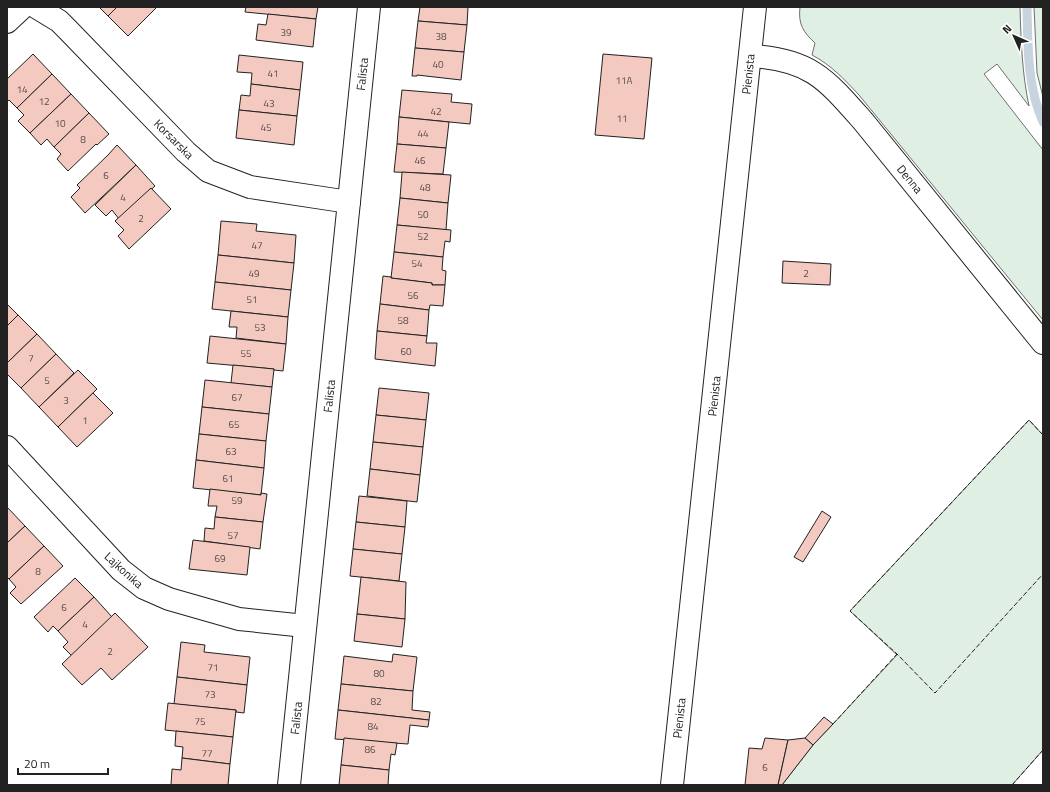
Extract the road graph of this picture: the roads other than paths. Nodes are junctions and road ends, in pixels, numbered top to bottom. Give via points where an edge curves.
1 (23, 7) edge
2 (36, 7) edge
3 (369, 7) edge
4 (755, 7) edge
5 (7, 22) edge
6 (750, 56) junction
7 (349, 202) junction
8 (1043, 343) edge
9 (7, 447) edge
10 (305, 626) junction
11 (289, 785) edge
12 (672, 785) edge

1 - 5 street
2 - 7 street, Korsarska via 59,21 186,152 208,171 250,188
3 - 7 street, Falista
4 - 6 street, Pienista
6 - 8 street, Denna via 790,62 817,75 834,88
6 - 12 street, Pienista
7 - 10 street, Falista
9 - 10 street, Lajkonika via 121,570 144,588 169,599 239,619
10 - 11 street, Falista

